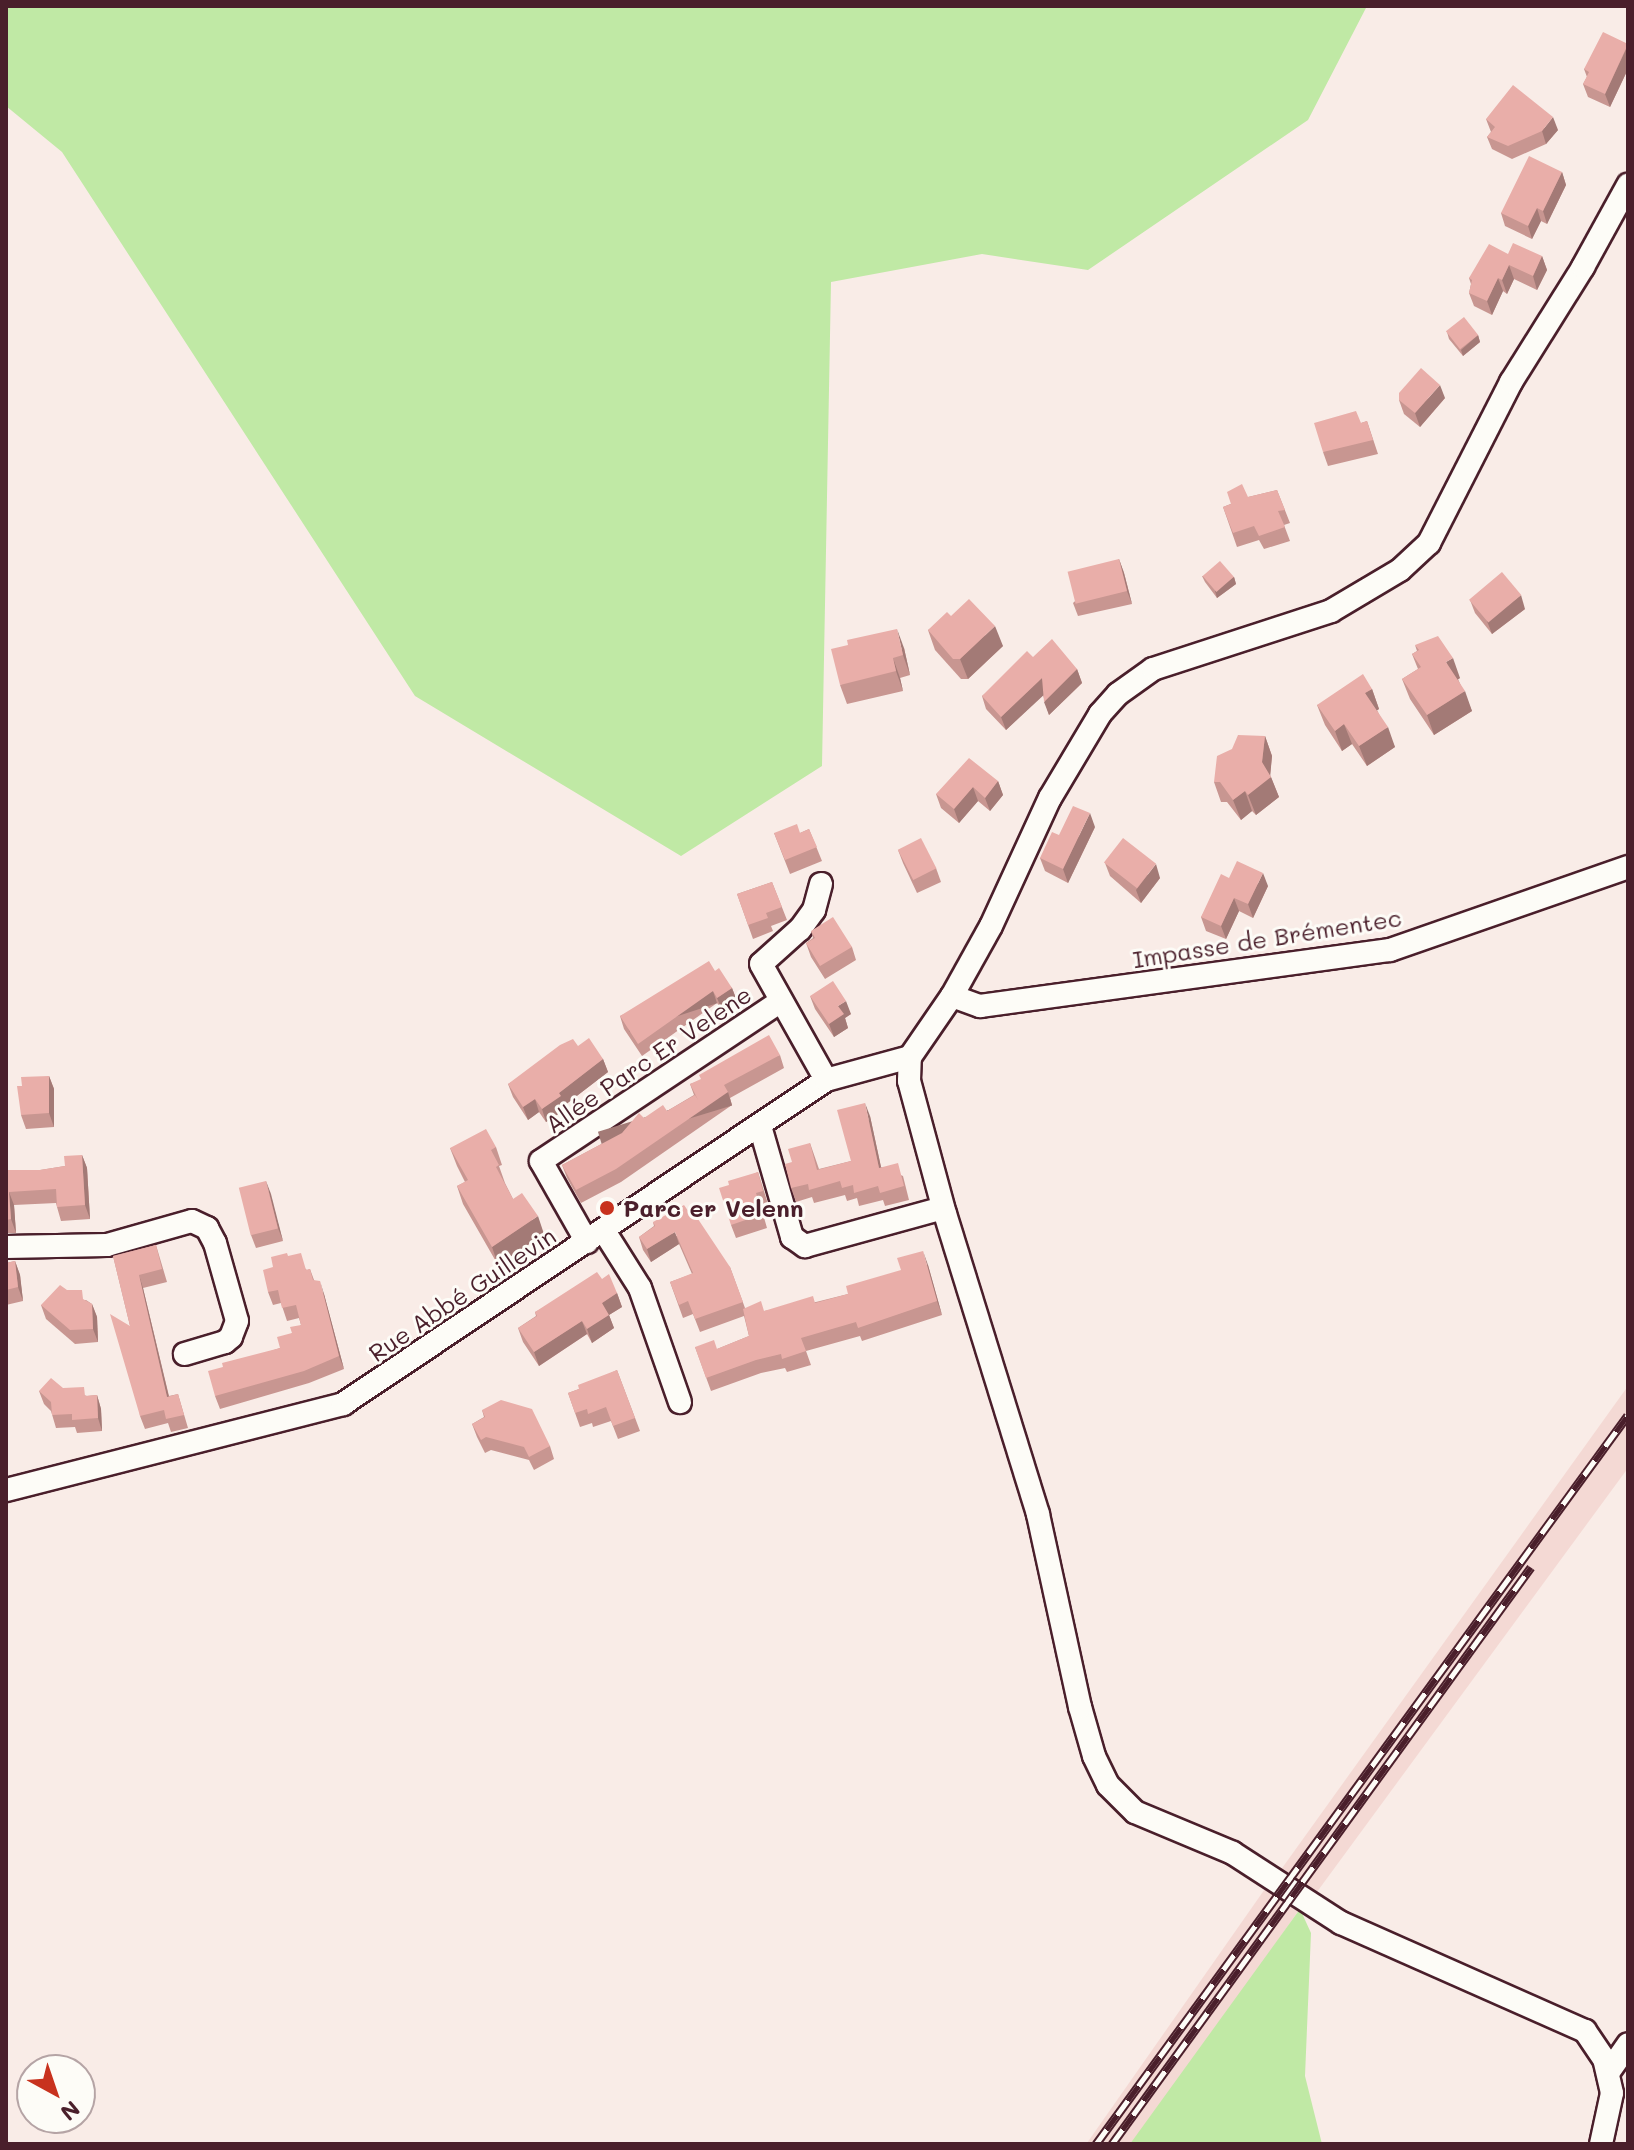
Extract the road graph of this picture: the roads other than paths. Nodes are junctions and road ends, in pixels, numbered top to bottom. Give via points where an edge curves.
1 (1628, 185) edge
2 (1628, 867) edge
3 (821, 884) dead end
4 (952, 996) junction
5 (781, 1001) junction
6 (910, 1057) junction
7 (826, 1080) junction
8 (760, 1126) junction
9 (943, 1208) junction
10 (596, 1236) junction
11 (6, 1247) edge
12 (185, 1354) dead end
13 (680, 1402) dead end
14 (6, 1490) edge
15 (1628, 2044) edge
16 (1608, 2073) junction
17 (1601, 2144) edge

1 - 4 street via 1511,382 1429,543 1400,570 1331,611 1153,669 1118,694 1089,728 1050,798
2 - 4 street, Impasse de Brémentec via 1390,950 980,1006
3 - 5 street, Allée Parc Er Velene via 814,910 800,929 761,964
4 - 6 street
5 - 7 street, Allée Parc Er Velene
5 - 10 street, Allée Parc Er Velene via 541,1161
6 - 7 street, Rue Abbé Guillevin
6 - 9 street via 909,1081
7 - 8 street, Rue Abbé Guillevin
8 - 9 street via 792,1237 805,1246
8 - 10 street, Rue Abbé Guillevin
9 - 16 street via 1038,1514 1094,1756 1118,1798 1135,1812 1233,1853 1341,1923 1585,2031
10 - 13 street via 640,1288
10 - 14 street, Rue Abbé Guillevin via 343,1404
11 - 12 street via 107,1245 192,1221 207,1228 237,1321 225,1342
15 - 16 street
16 - 17 street via 1612,2093

